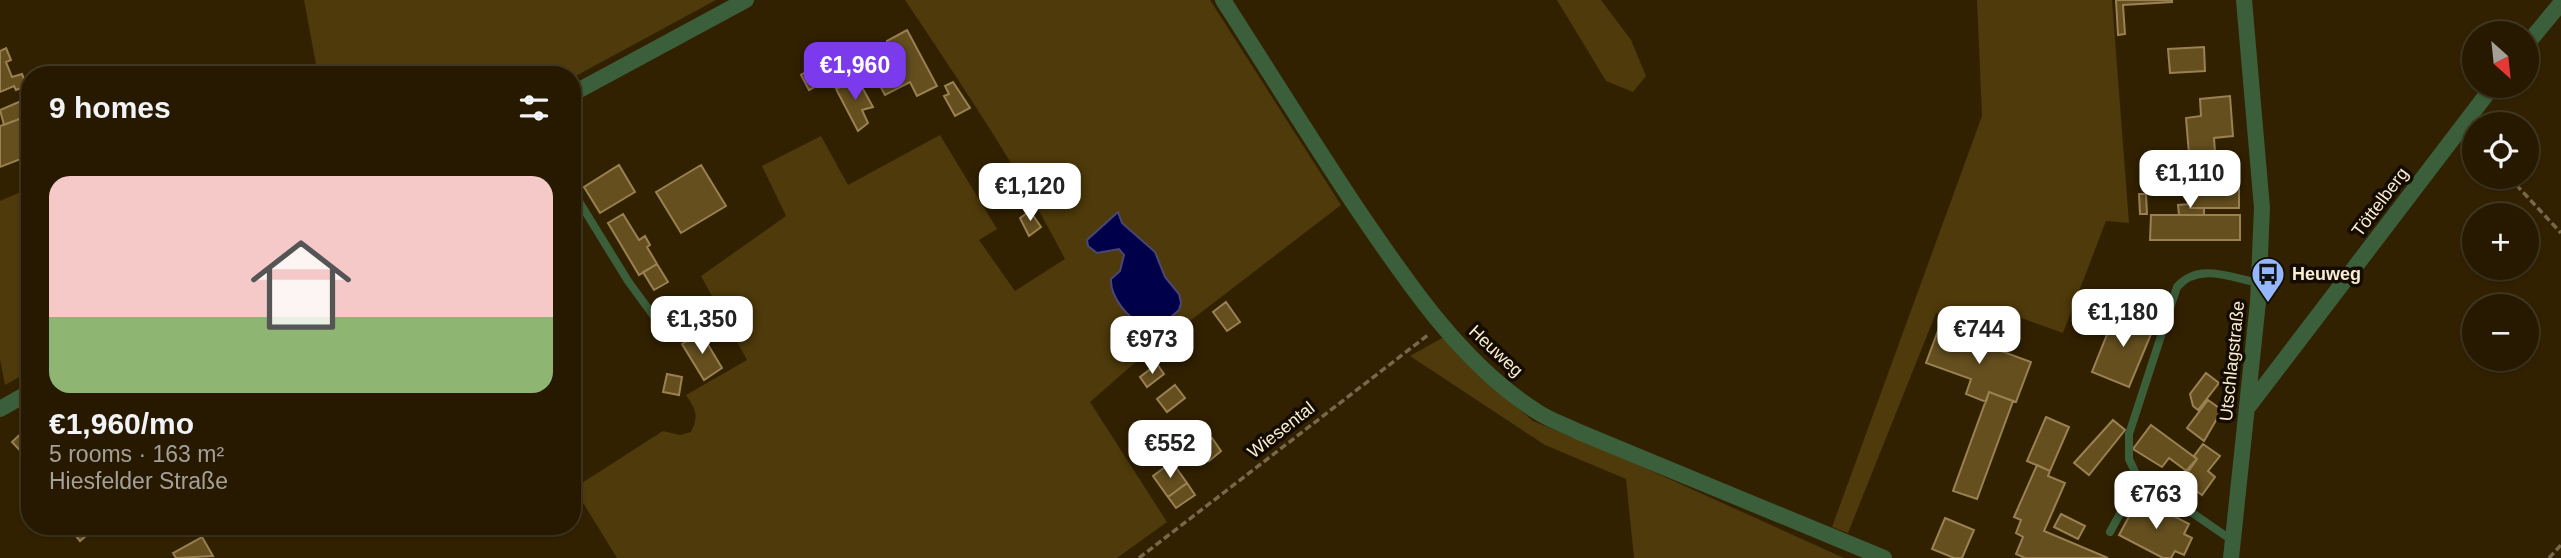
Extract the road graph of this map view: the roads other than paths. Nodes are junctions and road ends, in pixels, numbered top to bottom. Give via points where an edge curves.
1 (746, 0) edge
2 (1223, 0) edge
3 (2244, 0) edge
4 (2561, 3) edge
5 (2539, 30) edge
6 (581, 89) edge
7 (2484, 98) edge
8 (581, 205) edge
9 (2259, 283) junction
10 (666, 333) dead end
11 (21, 397) edge
12 (2247, 408) junction
13 (0, 409) edge
14 (2140, 477) junction
15 (2110, 532) dead end
16 (2233, 541) junction
17 (1884, 558) edge
18 (2231, 558) edge

1 - 6 street
2 - 17 street, Heuweg via 1395,264 1440,325 1502,385 1537,412
3 - 9 street, Utschlagstraße via 2263,208
4 - 5 street
7 - 12 street, Töttelberg
8 - 10 lane
9 - 12 street, Utschlagstraße
9 - 14 lane via 2203,272 2185,278 2177,287 2129,433 2129,459
11 - 13 street
12 - 16 street, Utschlagstraße
14 - 15 lane
14 - 16 lane
16 - 18 street, Utschlagstraße

